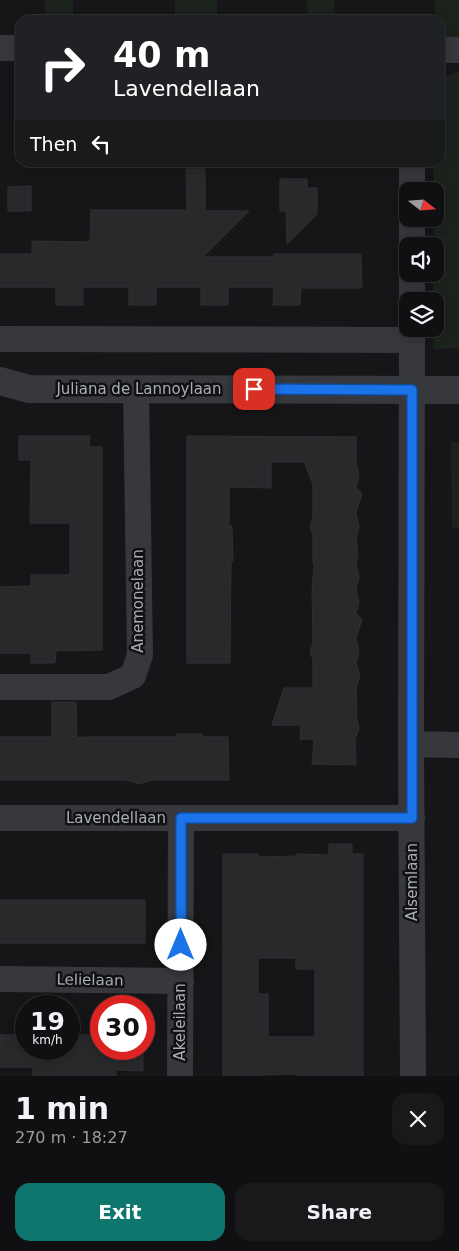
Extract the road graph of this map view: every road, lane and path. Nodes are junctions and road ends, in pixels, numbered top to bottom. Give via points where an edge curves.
1 (0, 48) edge
2 (15, 48) edge
3 (445, 50) edge
4 (459, 50) edge
5 (412, 167) edge
6 (412, 182) edge
7 (399, 335) edge
8 (412, 337) edge
9 (0, 339) edge
10 (0, 382) edge
11 (29, 389) junction
12 (136, 389) junction
13 (412, 390) junction
14 (459, 390) edge
15 (0, 396) edge
16 (0, 687) edge
17 (411, 744) junction
18 (459, 745) edge
19 (0, 818) edge
20 (181, 818) junction
21 (412, 818) junction
22 (0, 979) edge
23 (181, 981) junction
24 (180, 1076) edge
25 (413, 1076) edge

1 - 2 street
3 - 4 street
5 - 6 street
7 - 9 street
8 - 13 street, Alsemlaan
10 - 11 street, Juliana de Lannoylaan
11 - 12 street, Juliana de Lannoylaan
11 - 15 street, Juliana de Lannoylaan
12 - 13 street, Juliana de Lannoylaan
12 - 16 street, Anemonelaan via 140,655 133,676 109,687
13 - 14 street, Juliana de Lannoylaan
13 - 17 street, Alsemlaan
17 - 18 street
17 - 21 street, Alsemlaan
19 - 20 street, Lavendellaan
20 - 21 street, Lavendellaan
20 - 23 street, Akeleilaan
21 - 25 street, Alsemlaan
22 - 23 street, Lelielaan
23 - 24 street, Akeleilaan

